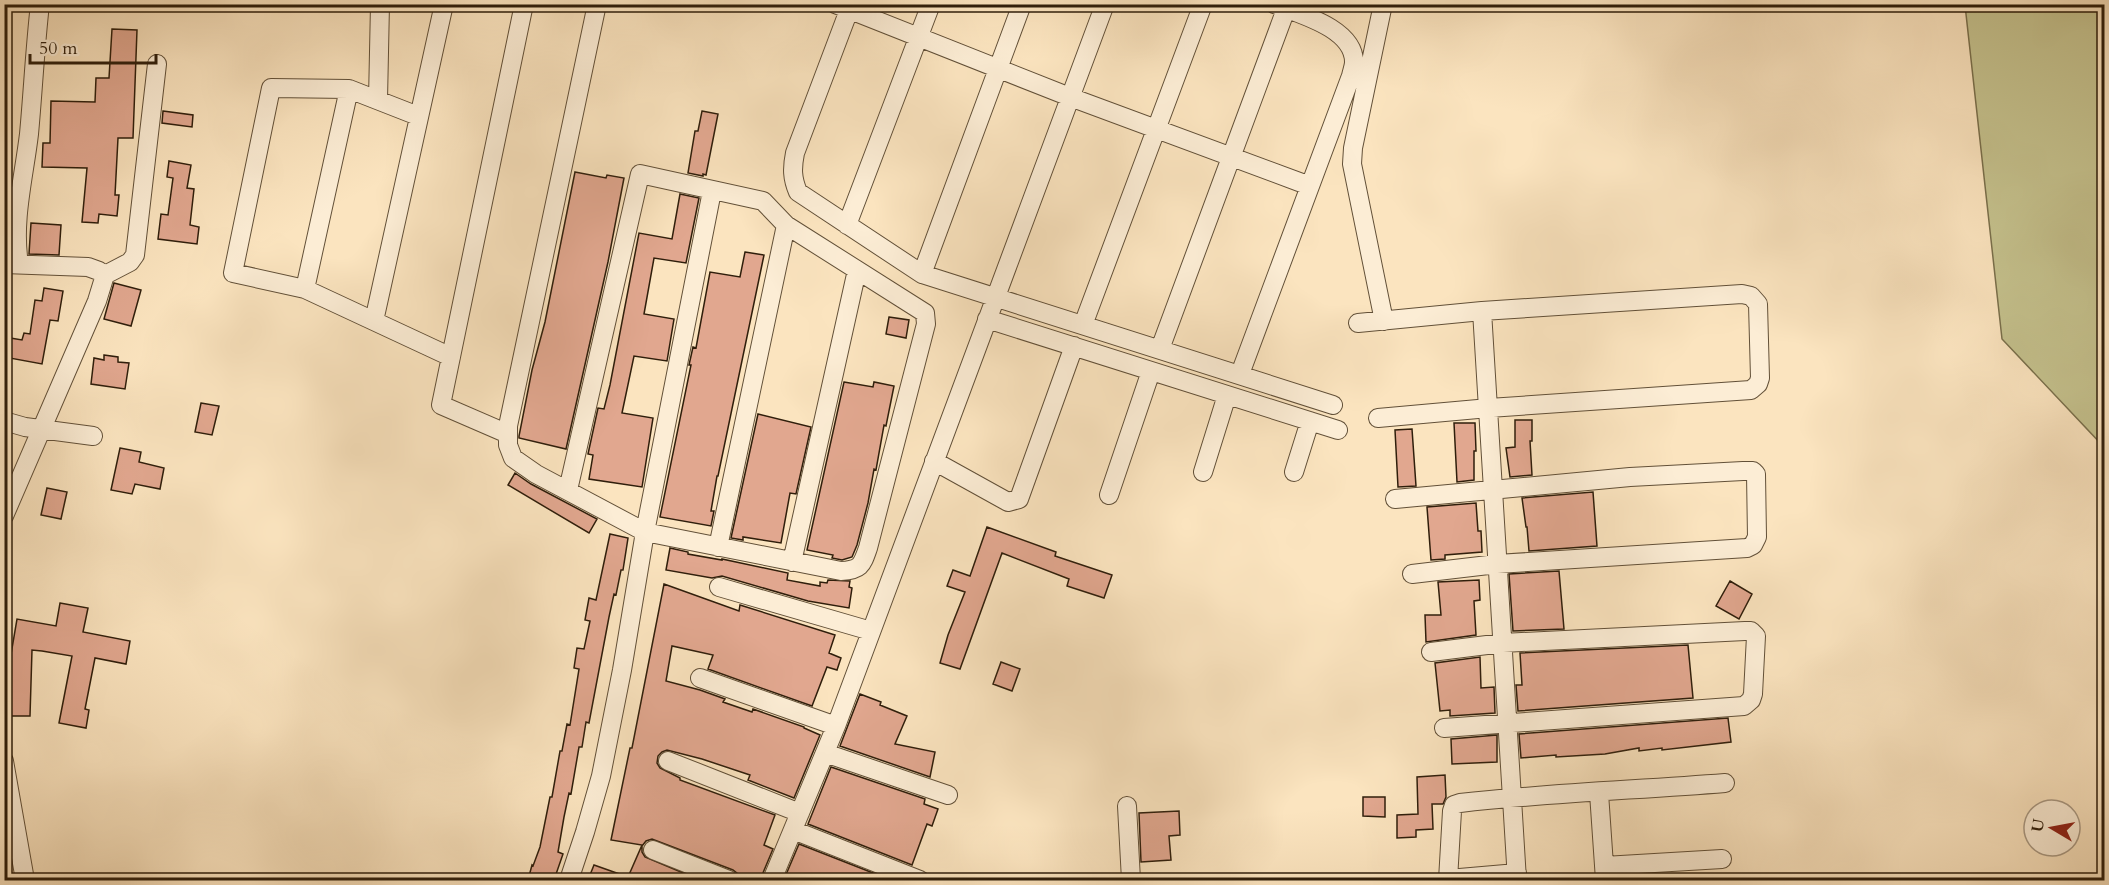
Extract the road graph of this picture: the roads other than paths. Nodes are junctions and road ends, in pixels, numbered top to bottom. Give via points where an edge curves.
1 (40, 4) edge
2 (380, 4) edge
3 (444, 4) edge
4 (524, 4) edge
5 (597, 4) edge
6 (931, 4) edge
7 (1022, 4) edge
8 (1105, 4) edge
9 (1203, 4) edge
10 (1383, 4) edge
11 (843, 7) edge
12 (1280, 7) edge
13 (918, 37) junction
14 (157, 64) dead end
15 (997, 68) junction
16 (350, 89) junction
17 (1070, 97) junction
18 (378, 100) junction
19 (418, 116) junction
20 (1156, 128) junction
21 (1232, 156) junction
22 (1310, 186) junction
23 (712, 191) junction
24 (786, 225) junction
25 (847, 225) junction
26 (12, 264) edge
27 (857, 270) junction
28 (922, 274) junction
29 (105, 275) junction
30 (305, 289) junction
31 (996, 297) junction
32 (1482, 311) junction
33 (987, 319) junction
34 (374, 321) junction
35 (1384, 321) junction
36 (1358, 323) dead end
37 (1083, 324) junction
38 (1074, 346) junction
39 (1160, 349) junction
40 (451, 357) junction
41 (1151, 371) junction
42 (1240, 374) junction
43 (1227, 395) junction
44 (1333, 405) dead end
45 (1489, 408) junction
46 (1378, 418) dead end
47 (4, 421) edge
48 (1310, 421) junction
49 (43, 429) junction
50 (1338, 430) dead end
51 (508, 434) junction
52 (93, 436) dead end
53 (934, 461) junction
54 (1203, 472) dead end
55 (1294, 472) dead end
56 (568, 490) junction
57 (1493, 490) junction
58 (1109, 495) dead end
59 (1395, 499) dead end
60 (4, 516) edge
61 (645, 532) junction
62 (718, 547) junction
63 (792, 562) junction
64 (1497, 564) junction
65 (1412, 574) dead end
66 (719, 587) dead end
67 (871, 632) junction
68 (1503, 643) junction
69 (1431, 652) dead end
70 (700, 678) dead end
71 (1509, 722) junction
72 (836, 726) junction
73 (1444, 728) dead end
74 (825, 753) junction
75 (4, 761) edge
76 (668, 761) dead end
77 (1725, 783) dead end
78 (1599, 793) junction
79 (948, 795) dead end
80 (1512, 797) junction
81 (1127, 806) dead end
82 (800, 813) junction
83 (793, 830) junction
84 (653, 850) dead end
85 (1722, 859) dead end
86 (1604, 873) edge
87 (1517, 877) edge
88 (25, 880) edge
89 (569, 880) edge
90 (729, 880) edge
91 (772, 880) edge
92 (920, 880) edge
93 (1131, 880) edge
94 (1448, 880) edge

1 - 26 street
2 - 18 street
3 - 19 street
4 - 40 street
5 - 51 street
6 - 13 street
7 - 15 street
8 - 17 street
9 - 20 street
10 - 35 street via 1352,164
11 - 13 street
11 - 25 street via 792,170 798,192
12 - 21 street
12 - 22 street via 1324,23 1351,50 1354,62
13 - 15 street
13 - 25 street
14 - 29 street via 135,255 130,262
15 - 17 street
15 - 28 street
16 - 18 street
16 - 30 street
16 - 30 street via 271,88 233,273
17 - 20 street
17 - 31 street
18 - 19 street
19 - 34 street
20 - 21 street
20 - 37 street
21 - 22 street
21 - 39 street
22 - 42 street
23 - 24 street via 763,201
23 - 56 street via 640,174
23 - 61 street
24 - 27 street
24 - 62 street
25 - 28 street
26 - 29 street via 88,267
27 - 63 street
27 - 63 street via 925,313 926,324 862,563 854,570 841,571
28 - 31 street
29 - 49 street
30 - 34 street
31 - 33 street
31 - 37 street
32 - 35 street
32 - 45 street
32 - 45 street via 1742,294 1754,298 1759,308 1760,378 1751,390
33 - 38 street
33 - 53 street
34 - 40 street
35 - 36 street
37 - 39 street
38 - 41 street
38 - 53 street via 1018,499 1008,502
39 - 42 street
40 - 51 street via 441,405
41 - 43 street
41 - 58 street
42 - 44 street
43 - 48 street
43 - 54 street
45 - 46 street
45 - 57 street
47 - 49 street
48 - 50 street
48 - 55 street
49 - 52 street
49 - 60 street
51 - 56 street via 513,458
53 - 67 street
56 - 61 street
57 - 59 street
57 - 64 street
57 - 64 street via 1743,471 1753,471 1757,480 1757,537 1747,548
61 - 62 street
61 - 89 street via 601,776
62 - 63 street
64 - 65 street
64 - 68 street
66 - 67 street
67 - 72 street
68 - 69 street
68 - 71 street
68 - 71 street via 1745,631 1756,636 1753,694 1744,706
70 - 72 street
71 - 73 street
71 - 80 street
72 - 74 street
74 - 79 street
74 - 82 street
75 - 88 street
76 - 82 street
77 - 78 street
78 - 80 street
78 - 86 street
80 - 87 street
80 - 94 street via 1460,802 1454,806
81 - 93 street
82 - 83 street
83 - 91 street
83 - 92 street
84 - 90 street
85 - 86 street
87 - 94 street

